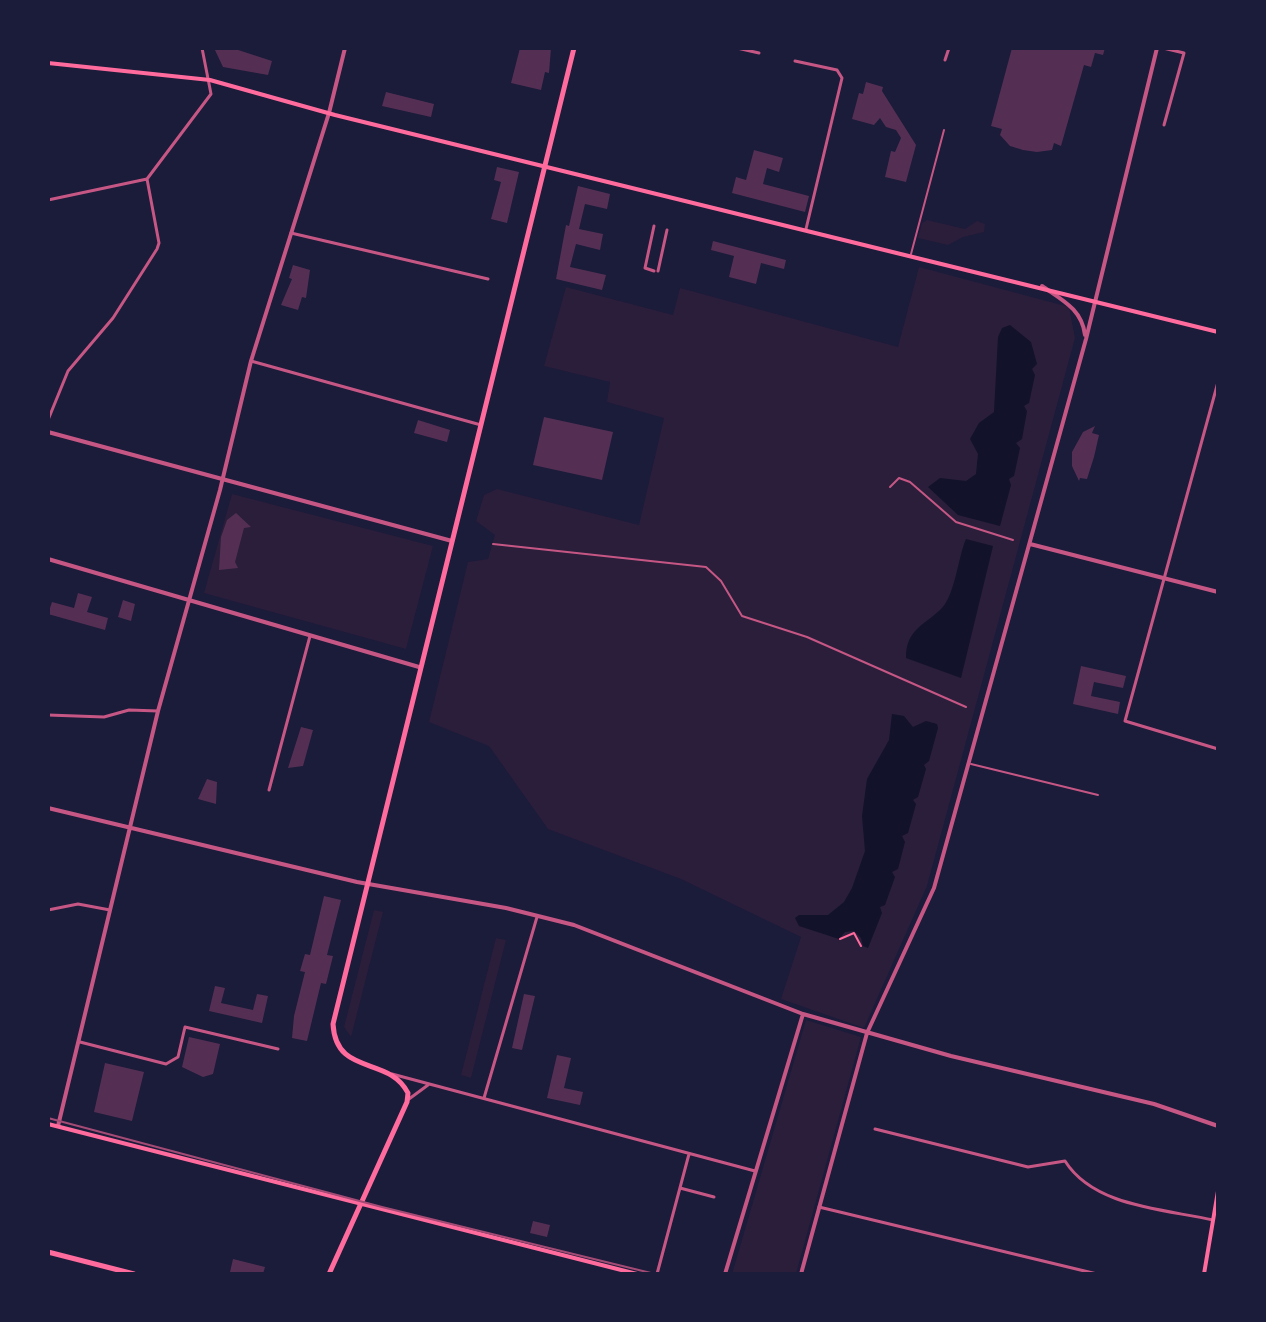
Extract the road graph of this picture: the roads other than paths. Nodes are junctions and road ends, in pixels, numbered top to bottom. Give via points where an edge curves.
1 (202, 48) edge
2 (345, 48) edge
3 (574, 48) edge
4 (737, 48) edge
5 (949, 48) edge
6 (1160, 48) edge
7 (759, 53) dead end
8 (945, 60) dead end
9 (795, 61) dead end
10 (48, 63) edge
11 (210, 80) junction
12 (329, 113) junction
13 (1164, 125) dead end
14 (944, 130) dead end
15 (545, 166) junction
16 (147, 179) junction
17 (48, 200) edge
18 (654, 226) dead end
19 (806, 229) junction
20 (667, 230) dead end
21 (291, 233) junction
22 (650, 245) junction
23 (663, 248) junction
24 (911, 254) junction
25 (488, 279) dead end
26 (1042, 286) junction
27 (1096, 300) junction
28 (1218, 332) edge
29 (1086, 339) junction
30 (251, 361) junction
31 (1218, 382) edge
32 (48, 420) edge
33 (481, 425) junction
34 (48, 432) edge
35 (223, 479) junction
36 (890, 487) dead end
37 (1013, 540) dead end
38 (452, 541) junction
39 (493, 544) dead end
40 (1030, 544) junction
41 (48, 559) edge
42 (1163, 580) junction
43 (1218, 592) edge
44 (187, 601) junction
45 (310, 636) junction
46 (419, 667) junction
47 (966, 707) dead end
48 (158, 711) junction
49 (48, 715) edge
50 (1218, 749) edge
51 (970, 764) junction
52 (269, 790) dead end
53 (1098, 795) dead end
54 (48, 808) edge
55 (129, 827) junction
56 (369, 883) junction
57 (48, 910) edge
58 (110, 910) junction
59 (537, 916) junction
60 (803, 1014) junction
61 (867, 1033) junction
62 (80, 1042) junction
63 (278, 1049) dead end
64 (392, 1074) junction
65 (428, 1085) junction
66 (484, 1098) junction
67 (407, 1102) junction
68 (48, 1124) edge
69 (58, 1126) junction
70 (1218, 1126) edge
71 (875, 1129) dead end
72 (689, 1154) junction
73 (755, 1171) junction
74 (680, 1188) junction
75 (1218, 1191) edge
76 (714, 1197) dead end
77 (359, 1204) junction
78 (819, 1207) junction
79 (1213, 1220) junction
80 (48, 1252) edge
81 (134, 1274) edge
82 (329, 1274) edge
83 (637, 1274) edge
84 (657, 1274) edge
85 (725, 1274) edge
86 (801, 1274) edge
87 (1097, 1274) edge
88 (1204, 1274) edge

1 - 11 street
2 - 12 street
3 - 15 main road
4 - 7 street
5 - 8 street
6 - 13 street via 1184,53
6 - 27 street
9 - 19 street via 837,70 842,78
10 - 11 main road
11 - 12 main road
11 - 16 street via 211,94
12 - 15 main road
12 - 21 street
14 - 24 street
15 - 19 main road
15 - 33 main road
16 - 17 street
16 - 32 street via 157,249 113,318 68,371
18 - 22 street
19 - 24 main road
20 - 23 street
21 - 25 street
21 - 30 street
22 - 23 street
22 - 23 street via 645,268 656,271
24 - 26 main road
26 - 27 main road
26 - 29 street via 1075,310
27 - 28 main road
27 - 29 street
29 - 40 street
30 - 33 street
30 - 35 street
31 - 42 street
33 - 38 main road
34 - 35 street
35 - 38 street
35 - 44 street
36 - 37 street via 899,478 910,482 956,522
38 - 46 main road
39 - 47 street via 706,567 742,616 807,637
40 - 42 street
40 - 51 street
41 - 44 street
42 - 43 street
42 - 50 street via 1125,720
44 - 45 street
44 - 48 street
45 - 46 street
45 - 52 street
46 - 56 main road
48 - 49 street via 129,710 104,717
48 - 55 street
51 - 53 street
51 - 61 street via 934,888
54 - 55 street
55 - 56 street
55 - 58 street
56 - 59 street
56 - 64 main road via 333,1031 348,1058
57 - 58 street via 78,904
58 - 62 street
59 - 60 street via 574,925
59 - 66 street
60 - 61 street
60 - 73 street
61 - 70 street via 1154,1104
61 - 78 street
62 - 63 street via 166,1064 178,1057 185,1027
62 - 69 street
64 - 65 street
64 - 67 main road via 403,1084
65 - 66 street
65 - 67 street
66 - 72 street
67 - 77 main road
68 - 69 main road
69 - 77 main road
71 - 79 street via 1028,1167 1065,1161 1076,1178 1095,1190
72 - 73 street
72 - 74 street
73 - 85 street
74 - 76 street
74 - 84 street
75 - 79 main road
77 - 82 main road
77 - 83 main road
78 - 86 street
78 - 87 street
79 - 88 main road
80 - 81 main road

